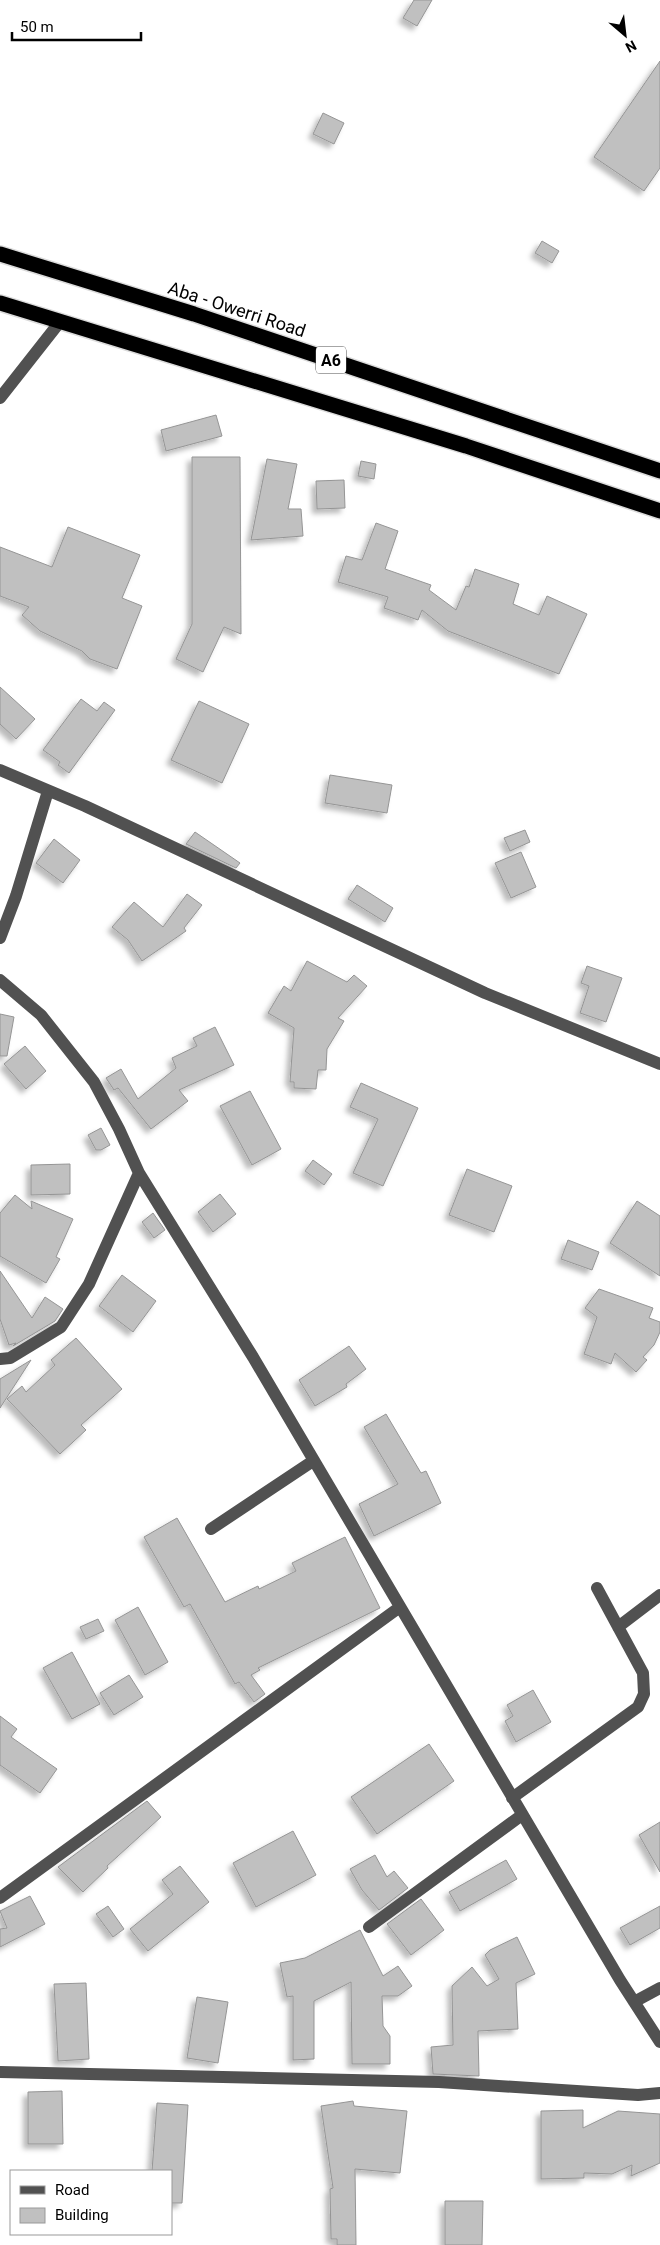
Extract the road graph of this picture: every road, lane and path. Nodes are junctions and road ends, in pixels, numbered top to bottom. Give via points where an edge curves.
1 (0, 254) edge
2 (0, 303) edge
3 (60, 322) junction
4 (0, 398) edge
5 (660, 471) edge
6 (660, 511) edge
7 (0, 770) edge
8 (48, 791) junction
9 (0, 938) edge
10 (0, 980) edge
11 (660, 1064) edge
12 (139, 1173) junction
13 (0, 1359) edge
14 (313, 1461) junction
15 (211, 1529) dead end
16 (597, 1588) dead end
17 (660, 1595) edge
18 (400, 1607) junction
19 (618, 1627) junction
20 (512, 1798) junction
21 (522, 1815) junction
22 (0, 1898) edge
23 (369, 1928) dead end
24 (660, 1988) edge
25 (634, 2002) junction
26 (660, 2042) edge
27 (0, 2072) edge
28 (660, 2093) edge

1 - 5 highway, Aba - Owerri Road / A6 via 194,314
2 - 3 highway, A6
3 - 4 street
3 - 6 highway, A6 via 466,446
7 - 8 street
8 - 9 street
8 - 11 street via 485,993
10 - 12 street via 41,1015 94,1082
12 - 13 street via 89,1284 61,1327 10,1358
12 - 14 street
14 - 15 street
14 - 18 street
16 - 19 street
17 - 19 street
18 - 20 street
18 - 22 street
19 - 20 street via 643,1673 644,1694 638,1707
20 - 21 street
21 - 23 street
21 - 25 street
24 - 25 street
25 - 26 street
27 - 28 street via 439,2082 638,2095

